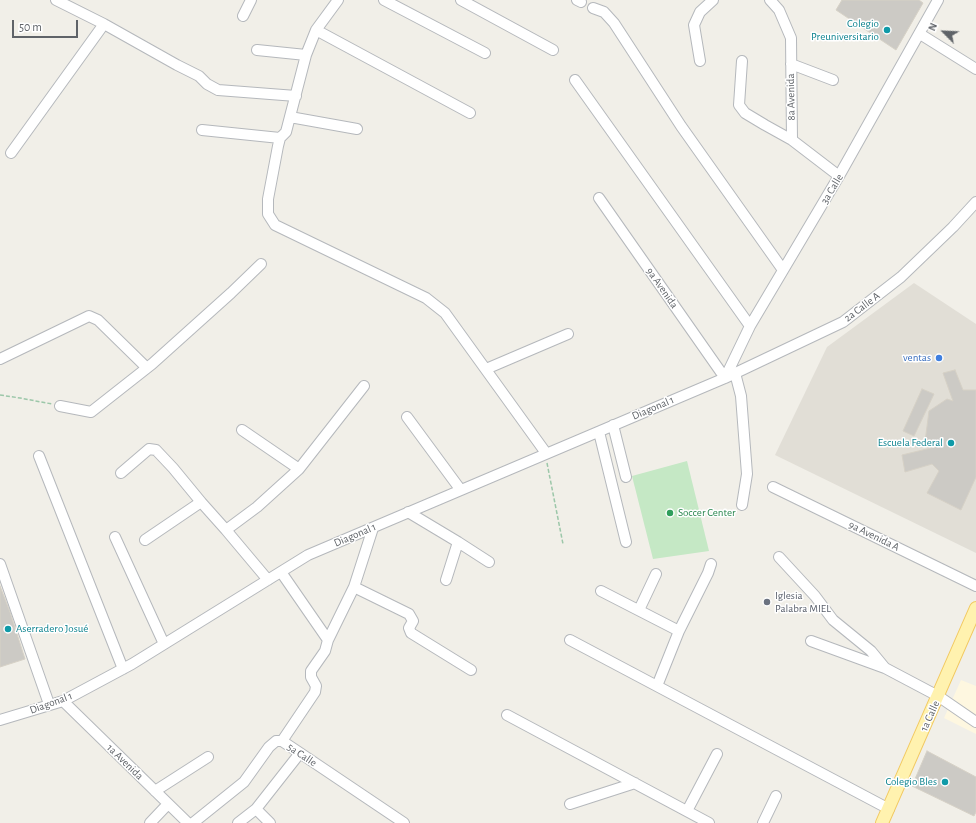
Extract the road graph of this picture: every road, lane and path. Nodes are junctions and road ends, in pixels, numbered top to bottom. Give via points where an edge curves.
1 (251, 0) edge
2 (338, 0) edge
3 (384, 0) edge
4 (461, 0) edge
5 (713, 0) edge
6 (770, 0) edge
7 (938, 0) edge
8 (61, 1) edge
9 (593, 8) dead end
10 (243, 16) dead end
11 (104, 24) junction
12 (316, 30) junction
13 (920, 34) junction
14 (257, 50) dead end
15 (553, 50) dead end
16 (485, 53) dead end
17 (306, 55) junction
18 (742, 60) dead end
19 (700, 61) dead end
20 (791, 64) junction
21 (976, 68) edge
22 (575, 80) dead end
23 (833, 80) dead end
24 (296, 96) junction
25 (470, 113) dead end
26 (290, 117) junction
27 (357, 129) dead end
28 (202, 130) dead end
29 (280, 138) junction
30 (792, 140) junction
31 (11, 153) dead end
32 (839, 176) junction
33 (599, 198) dead end
34 (976, 202) edge
35 (261, 264) dead end
36 (783, 270) junction
37 (750, 326) junction
38 (568, 334) dead end
39 (0, 359) edge
40 (147, 368) junction
41 (486, 369) junction
42 (735, 373) junction
43 (724, 378) junction
44 (364, 386) dead end
45 (0, 395) edge
46 (60, 406) joint
47 (407, 417) dead end
48 (613, 425) junction
49 (242, 430) dead end
50 (598, 432) junction
51 (546, 453) junction
52 (38, 456) dead end
53 (299, 469) junction
54 (121, 473) dead end
55 (626, 477) dead end
56 (773, 487) dead end
57 (460, 489) junction
58 (201, 502) junction
59 (742, 505) dead end
60 (408, 512) junction
61 (373, 528) junction
62 (226, 530) junction
63 (115, 537) dead end
64 (145, 540) dead end
65 (458, 542) junction
66 (626, 542) dead end
67 (563, 544) dead end
68 (779, 557) dead end
69 (489, 562) dead end
70 (0, 564) edge
71 (711, 564) dead end
72 (281, 572) junction
73 (656, 574) dead end
74 (268, 580) junction
75 (446, 580) dead end
76 (354, 586) junction
77 (976, 586) edge
78 (601, 591) dead end
79 (976, 608) edge
80 (639, 610) junction
81 (679, 631) junction
82 (328, 640) junction
83 (570, 640) dead end
84 (811, 641) dead end
85 (164, 644) junction
86 (885, 668) junction
87 (123, 669) junction
88 (471, 670) dead end
89 (657, 686) junction
90 (938, 696) junction
91 (63, 701) junction
92 (49, 704) junction
93 (507, 715) dead end
94 (0, 720) edge
95 (976, 722) edge
96 (282, 741) junction
97 (300, 753) junction
98 (717, 754) dead end
99 (208, 757) dead end
100 (635, 783) junction
101 (155, 791) junction
102 (776, 796) dead end
103 (168, 804) junction
104 (570, 804) dead end
105 (256, 809) junction
106 (889, 809) junction
107 (687, 811) junction
108 (150, 823) edge
109 (188, 823) edge
110 (193, 823) edge
111 (238, 823) edge
112 (270, 823) edge
113 (404, 823) edge
114 (709, 823) edge
115 (763, 823) edge
116 (882, 823) edge

1 - 10 street
2 - 12 street
3 - 16 street
4 - 15 street
5 - 19 street via 700,12 694,25
6 - 20 street, 8a Avenida via 779,10 791,38
7 - 13 street, 3a Calle
8 - 11 street
9 - 36 street via 604,12 614,23 681,126
11 - 24 street via 199,76 218,90
11 - 31 street
12 - 17 street
12 - 25 street
13 - 21 street
13 - 32 street, 3a Calle
14 - 17 street
17 - 24 street
18 - 30 street via 739,106 765,126
20 - 23 street
20 - 30 street, 8a Avenida
22 - 37 street
24 - 26 street
26 - 27 street
26 - 29 street via 286,132
28 - 29 street
29 - 41 street via 268,199 268,214 275,225 426,298 445,313
30 - 32 street
32 - 36 street, 3a Calle
33 - 43 street, 9a Avenida
34 - 42 street, 2a Calle A via 901,277 843,322
35 - 40 street
36 - 37 street, 3a Calle
37 - 43 street, 3a Calle
38 - 41 street
39 - 40 street via 89,316 98,320
40 - 46 street via 91,412
41 - 51 street
42 - 43 street, 2a Calle A
42 - 59 street via 741,396 747,474
43 - 48 street, Diagonal 1
44 - 53 street
45 - 46 path
47 - 57 street
48 - 50 street, Diagonal 1
48 - 55 street
49 - 53 street
50 - 51 street, Diagonal 1
50 - 66 street
51 - 57 street, Diagonal 1
51 - 67 path
52 - 87 street
53 - 62 street via 257,507
54 - 58 street via 149,449 156,450
56 - 77 street, 9a Avenida A
57 - 60 street, Diagonal 1
58 - 62 street
58 - 64 street
60 - 61 street, Diagonal 1
60 - 65 street
61 - 72 street, Diagonal 1 via 308,555
61 - 76 street
62 - 74 street
63 - 85 street
65 - 69 street
65 - 75 street
68 - 86 street via 833,620 871,651
70 - 92 street
71 - 81 street
72 - 74 street, Diagonal 1
72 - 82 street
73 - 80 street
74 - 85 street, Diagonal 1
76 - 82 street
76 - 88 street via 409,614 413,621 409,628 411,633
78 - 80 street
79 - 90 main road, 1a Calle
80 - 81 street
81 - 89 street
82 - 96 street via 325,651 311,671 316,686 315,692
83 - 89 street
84 - 86 street
85 - 87 street, Diagonal 1
86 - 90 street
87 - 91 street, Diagonal 1
89 - 106 street
90 - 95 street
90 - 106 main road, 1a Calle
91 - 92 street, Diagonal 1
91 - 101 street, 1a Avenida
92 - 94 street, Diagonal 1
93 - 100 street
96 - 97 street, 5a Calle
96 - 110 street, 5a Calle via 272,743 244,782
97 - 105 street
97 - 113 street, 5a Calle
98 - 107 street
99 - 101 street
100 - 104 street
100 - 107 street
101 - 103 street, 1a Avenida
102 - 115 street
103 - 108 street
103 - 109 street, 1a Avenida
105 - 111 street
105 - 112 street
106 - 116 main road, 1a Calle
107 - 114 street

